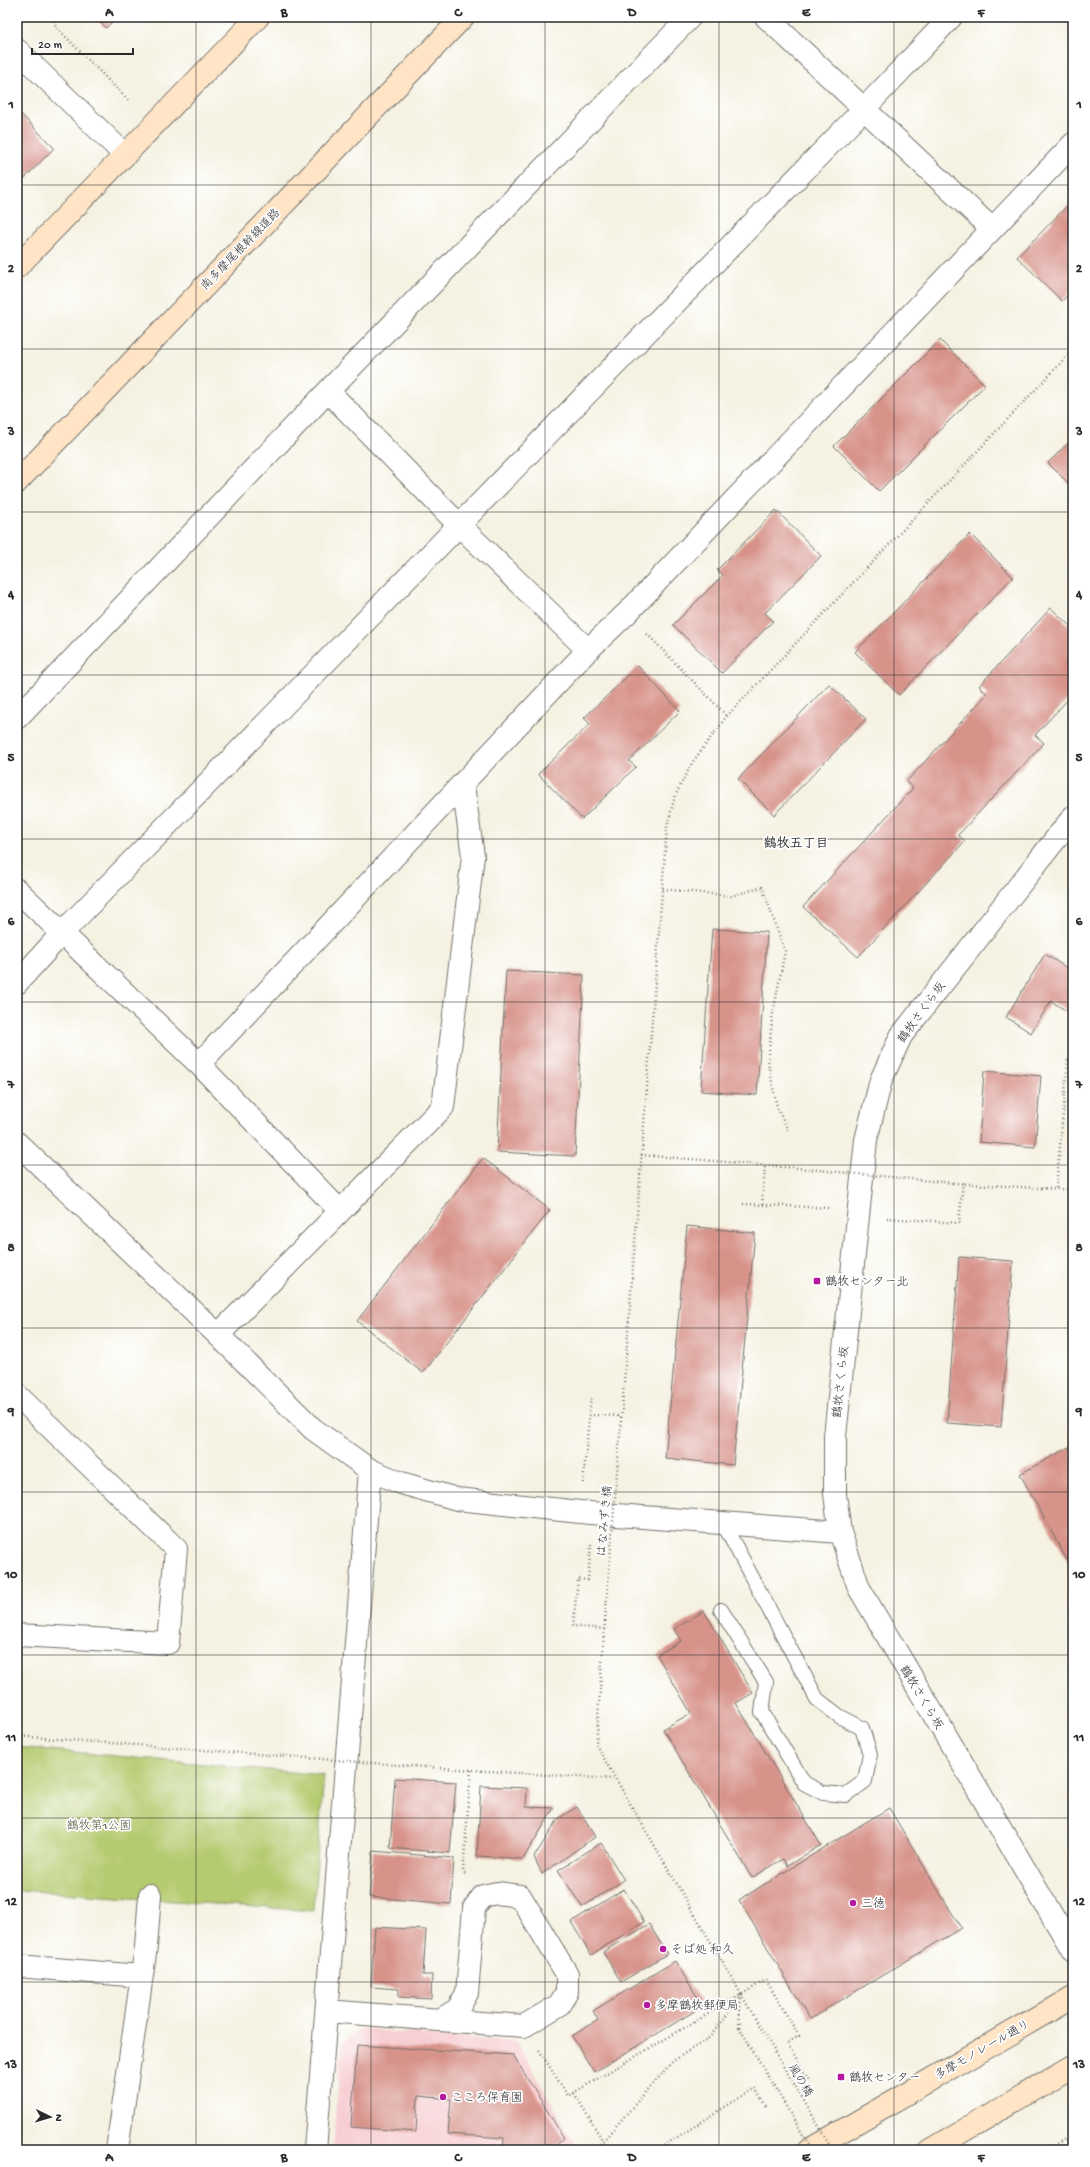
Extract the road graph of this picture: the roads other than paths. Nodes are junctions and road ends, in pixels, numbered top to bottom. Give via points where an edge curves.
1 (258, 17) edge
2 (463, 17) edge
3 (690, 17) edge
4 (766, 17) edge
5 (951, 17) edge
6 (17, 50) edge
7 (864, 109) junction
8 (1073, 144) edge
9 (124, 155) junction
10 (992, 229) junction
11 (17, 267) edge
12 (328, 391) junction
13 (17, 482) edge
14 (459, 525) junction
15 (588, 650) junction
16 (17, 718) edge
17 (463, 785) junction
18 (1073, 817) edge
19 (17, 890) edge
20 (62, 933) junction
21 (17, 983) edge
22 (199, 1064) junction
23 (17, 1143) edge
24 (340, 1211) junction
25 (218, 1335) junction
26 (17, 1395) edge
27 (370, 1470) junction
28 (723, 1523) junction
29 (840, 1532) junction
30 (720, 1610) dead end
31 (17, 1635) edge
32 (150, 1895) dead end
33 (1073, 1952) edge
34 (17, 1966) edge
35 (141, 1976) junction
36 (467, 1990) junction
37 (1073, 1996) edge
38 (327, 2011) junction
39 (440, 2020) junction
40 (489, 2024) junction
41 (1073, 2066) edge
42 (117, 2150) edge
43 (315, 2150) edge
44 (810, 2150) edge
45 (930, 2150) edge

1 - 9 main road
2 - 13 main road, 南多摩尾根幹線道路
3 - 12 street
4 - 7 street
5 - 7 street
6 - 9 street
7 - 10 street
7 - 14 street
8 - 10 street
9 - 11 main road
10 - 15 street via 627,613
12 - 14 street
12 - 16 street
14 - 15 street
14 - 20 street
15 - 17 street
17 - 22 street
17 - 24 street via 473,856 443,1107
18 - 29 street, 鶴牧さくら坂 via 901,1036 881,1080 866,1140 835,1436 835,1494
19 - 20 street
20 - 21 street
20 - 22 street
22 - 24 street
23 - 25 street
24 - 25 street
25 - 27 street via 313,1429
26 - 31 street via 176,1548 168,1643
27 - 28 street via 402,1483 457,1499
27 - 38 street
28 - 29 street
28 - 30 lane via 817,1699 839,1716 862,1728 870,1754 865,1781 846,1794 823,1793 804,1783 762,1712 766,1682
29 - 33 street, 鶴牧さくら坂 via 859,1588
32 - 35 street
34 - 35 street
35 - 42 street
36 - 39 street via 458,2009
36 - 40 street via 471,2005
36 - 40 street via 474,1908 484,1896 497,1893 520,1896 567,1974 567,1992 559,2006 524,2026
37 - 44 main road, 多摩モノレール通り
38 - 39 street
38 - 43 street
39 - 40 street
41 - 45 main road

